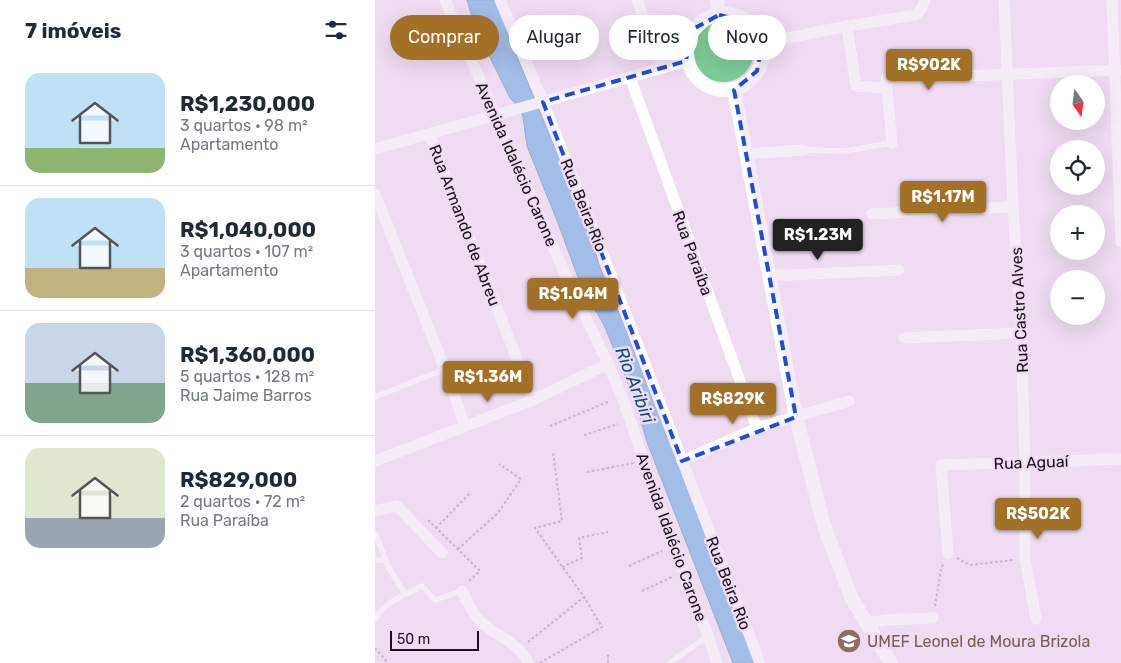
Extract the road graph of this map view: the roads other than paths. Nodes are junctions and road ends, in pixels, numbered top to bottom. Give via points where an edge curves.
1 (445, 0) edge
2 (500, 0) edge
3 (637, 0) edge
4 (717, 0) edge
5 (1004, 0) edge
6 (1112, 0) edge
7 (923, 5) edge
8 (719, 14) junction
9 (733, 15) edge
10 (847, 26) junction
11 (786, 38) edge
12 (761, 60) edge
13 (687, 61) junction
14 (663, 67) junction
15 (1118, 71) edge
16 (1008, 75) junction
17 (629, 77) junction
18 (887, 88) junction
19 (734, 89) junction
20 (541, 102) junction
21 (495, 115) junction
22 (429, 134) junction
23 (892, 143) joint
24 (375, 149) edge
25 (804, 150) joint
26 (747, 154) junction
27 (375, 194) edge
28 (1013, 207) junction
29 (872, 214) dead end
30 (1121, 242) edge
31 (899, 270) dead end
32 (770, 276) junction
33 (1021, 333) junction
34 (904, 338) dead end
35 (608, 364) junction
36 (445, 369) junction
37 (375, 398) edge
38 (533, 400) junction
39 (849, 402) dead end
40 (796, 417) junction
41 (465, 426) junction
42 (757, 428) junction
43 (1121, 459) edge
44 (375, 460) edge
45 (680, 462) junction
46 (1025, 462) junction
47 (375, 512) edge
48 (375, 533) edge
49 (442, 553) dead end
50 (948, 553) road end
51 (375, 560) edge
52 (385, 560) junction
53 (462, 591) joint
54 (405, 594) junction
55 (933, 618) road end
56 (375, 619) edge
57 (1036, 619) dead end
58 (866, 624) junction
59 (708, 636) junction
60 (528, 663) edge
61 (669, 663) edge
62 (717, 663) edge
63 (760, 663) edge
64 (891, 663) edge

1 - 21 street, Avenida Idalécio Carone
2 - 20 street, Rua Beira Rio
3 - 14 street
4 - 8 street
5 - 16 street, Rua Castro Alves
6 - 15 street
7 - 10 street via 911,16
8 - 9 street
8 - 13 street via 695,28 687,47
10 - 11 street
10 - 18 street via 856,86
12 - 19 street via 747,82
13 - 14 street
13 - 19 street via 705,84 719,90
14 - 17 street
15 - 16 street
15 - 30 street
16 - 18 street via 886,79
16 - 28 street, Rua Castro Alves
17 - 20 street
17 - 42 street, Rua Paraíba
18 - 23 street
19 - 26 street
20 - 21 street
20 - 45 street, Rua Beira Rio via 604,257
21 - 22 street
21 - 35 street, Avenida Idalécio Carone
22 - 24 street
22 - 38 street, Rua Armando de Abreu
23 - 25 lane via 845,151
25 - 26 street
26 - 32 street
27 - 36 street
28 - 29 street
28 - 33 street, Rua Castro Alves
31 - 32 street
32 - 40 street
33 - 34 street
33 - 46 street, Rua Castro Alves
35 - 38 street
35 - 59 street, Avenida Idalécio Carone
36 - 37 lane
36 - 41 street
38 - 41 street
39 - 40 street
40 - 42 street
40 - 58 street via 824,526 852,599
41 - 44 street
42 - 45 street
43 - 46 street, Rua Aguaí
45 - 63 street, Rua Beira Rio
46 - 50 street, Rua Aguaí via 941,465
46 - 57 street, Rua Castro Alves via 1025,558
47 - 49 street via 397,506
48 - 52 lane
51 - 52 lane
52 - 54 lane
53 - 54 lane via 435,600 422,586
53 - 60 street via 479,620 519,650
54 - 56 lane via 381,610
55 - 58 street
58 - 64 street
59 - 61 lane
59 - 62 street, Avenida Idalécio Carone

